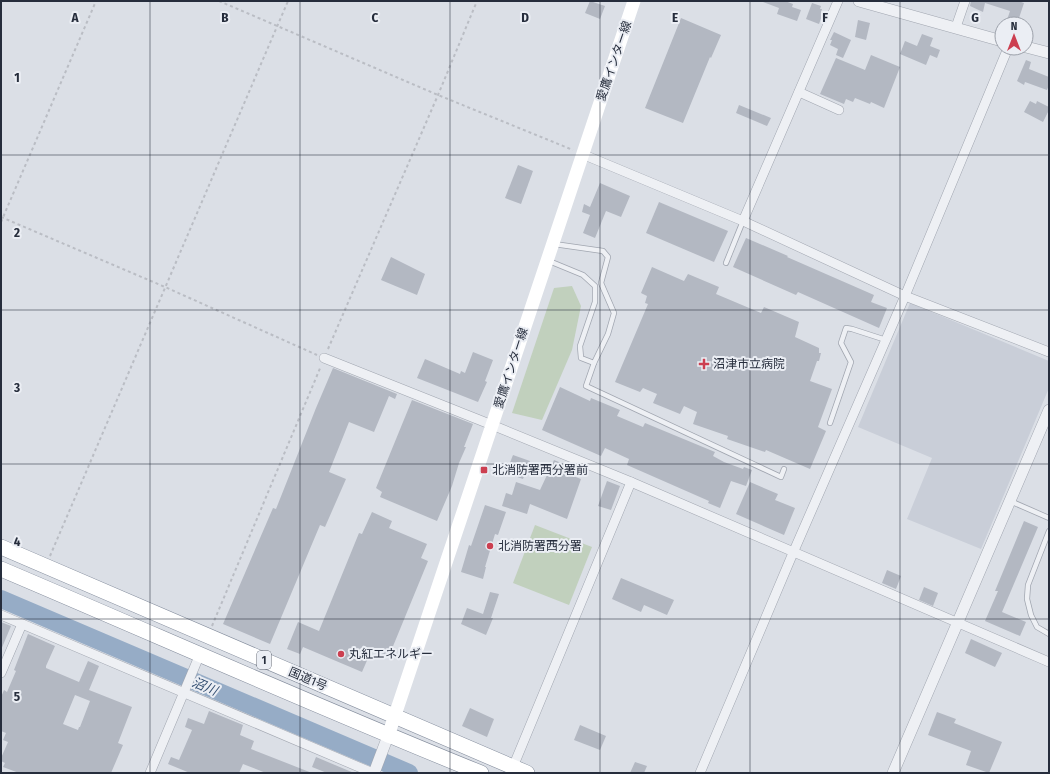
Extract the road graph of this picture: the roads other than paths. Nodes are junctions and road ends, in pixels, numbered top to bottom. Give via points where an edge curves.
1 (634, 1) edge
2 (838, 1) edge
3 (859, 1) edge
4 (965, 1) edge
5 (956, 28) junction
6 (994, 39) edge
7 (1034, 49) edge
8 (1049, 53) edge
9 (1005, 56) edge
10 (799, 92) junction
11 (840, 110) dead end
12 (582, 154) junction
13 (743, 221) junction
14 (552, 244) junction
15 (547, 260) junction
16 (726, 263) dead end
17 (905, 296) junction
18 (886, 340) junction
19 (1049, 352) edge
20 (324, 358) road end
21 (594, 363) junction
22 (1049, 410) edge
23 (830, 423) dead end
24 (492, 425) junction
25 (784, 469) dead end
26 (631, 482) junction
27 (1010, 501) junction
28 (1049, 518) edge
29 (1049, 531) edge
30 (1, 547) edge
31 (793, 553) junction
32 (1, 569) edge
33 (1, 615) edge
34 (958, 622) junction
35 (22, 624) junction
36 (1049, 634) edge
37 (200, 654) junction
38 (1049, 662) edge
39 (1, 673) edge
40 (185, 690) junction
41 (395, 716) junction
42 (386, 742) junction
43 (513, 767) junction
44 (374, 772) edge
45 (150, 773) edge
46 (481, 773) edge
47 (527, 773) edge
48 (700, 773) edge
49 (893, 773) edge

1 - 12 main road, 愛鷹インター線
2 - 10 street
3 - 5 street
4 - 5 street
5 - 6 street
7 - 8 street
9 - 17 street
10 - 11 street
10 - 13 street
12 - 13 street
12 - 14 main road, 愛鷹インター線
13 - 16 lane
13 - 17 street
14 - 15 main road, 愛鷹インター線
14 - 21 lane via 603,251 608,257 601,283 614,313 608,334
15 - 21 lane via 582,275 594,286 594,302 580,346 581,358
15 - 24 main road, 愛鷹インター線
17 - 18 street
17 - 19 street
18 - 23 lane via 846,328 841,343 851,362
18 - 31 street
20 - 24 street
21 - 25 lane via 586,386 781,477
22 - 27 street
24 - 26 street
24 - 41 main road, 愛鷹インター線
26 - 31 street
26 - 43 street
27 - 28 lane
27 - 34 street
29 - 36 lane via 1028,585 1026,599 1038,627
30 - 41 highway, 国道1号 / 1
31 - 34 street
31 - 48 street
32 - 37 highway, 国道1号 / 1
33 - 35 street
34 - 38 street
34 - 49 street
35 - 39 street
35 - 40 street
37 - 40 street
37 - 42 highway, 国道1号 / 1 via 306,701
40 - 44 street
40 - 45 street
41 - 42 main road, 愛鷹インター線
41 - 43 highway, 国道1号 / 1
42 - 44 street
42 - 46 highway, 国道1号 / 1
43 - 47 highway, 国道1号 / 1

